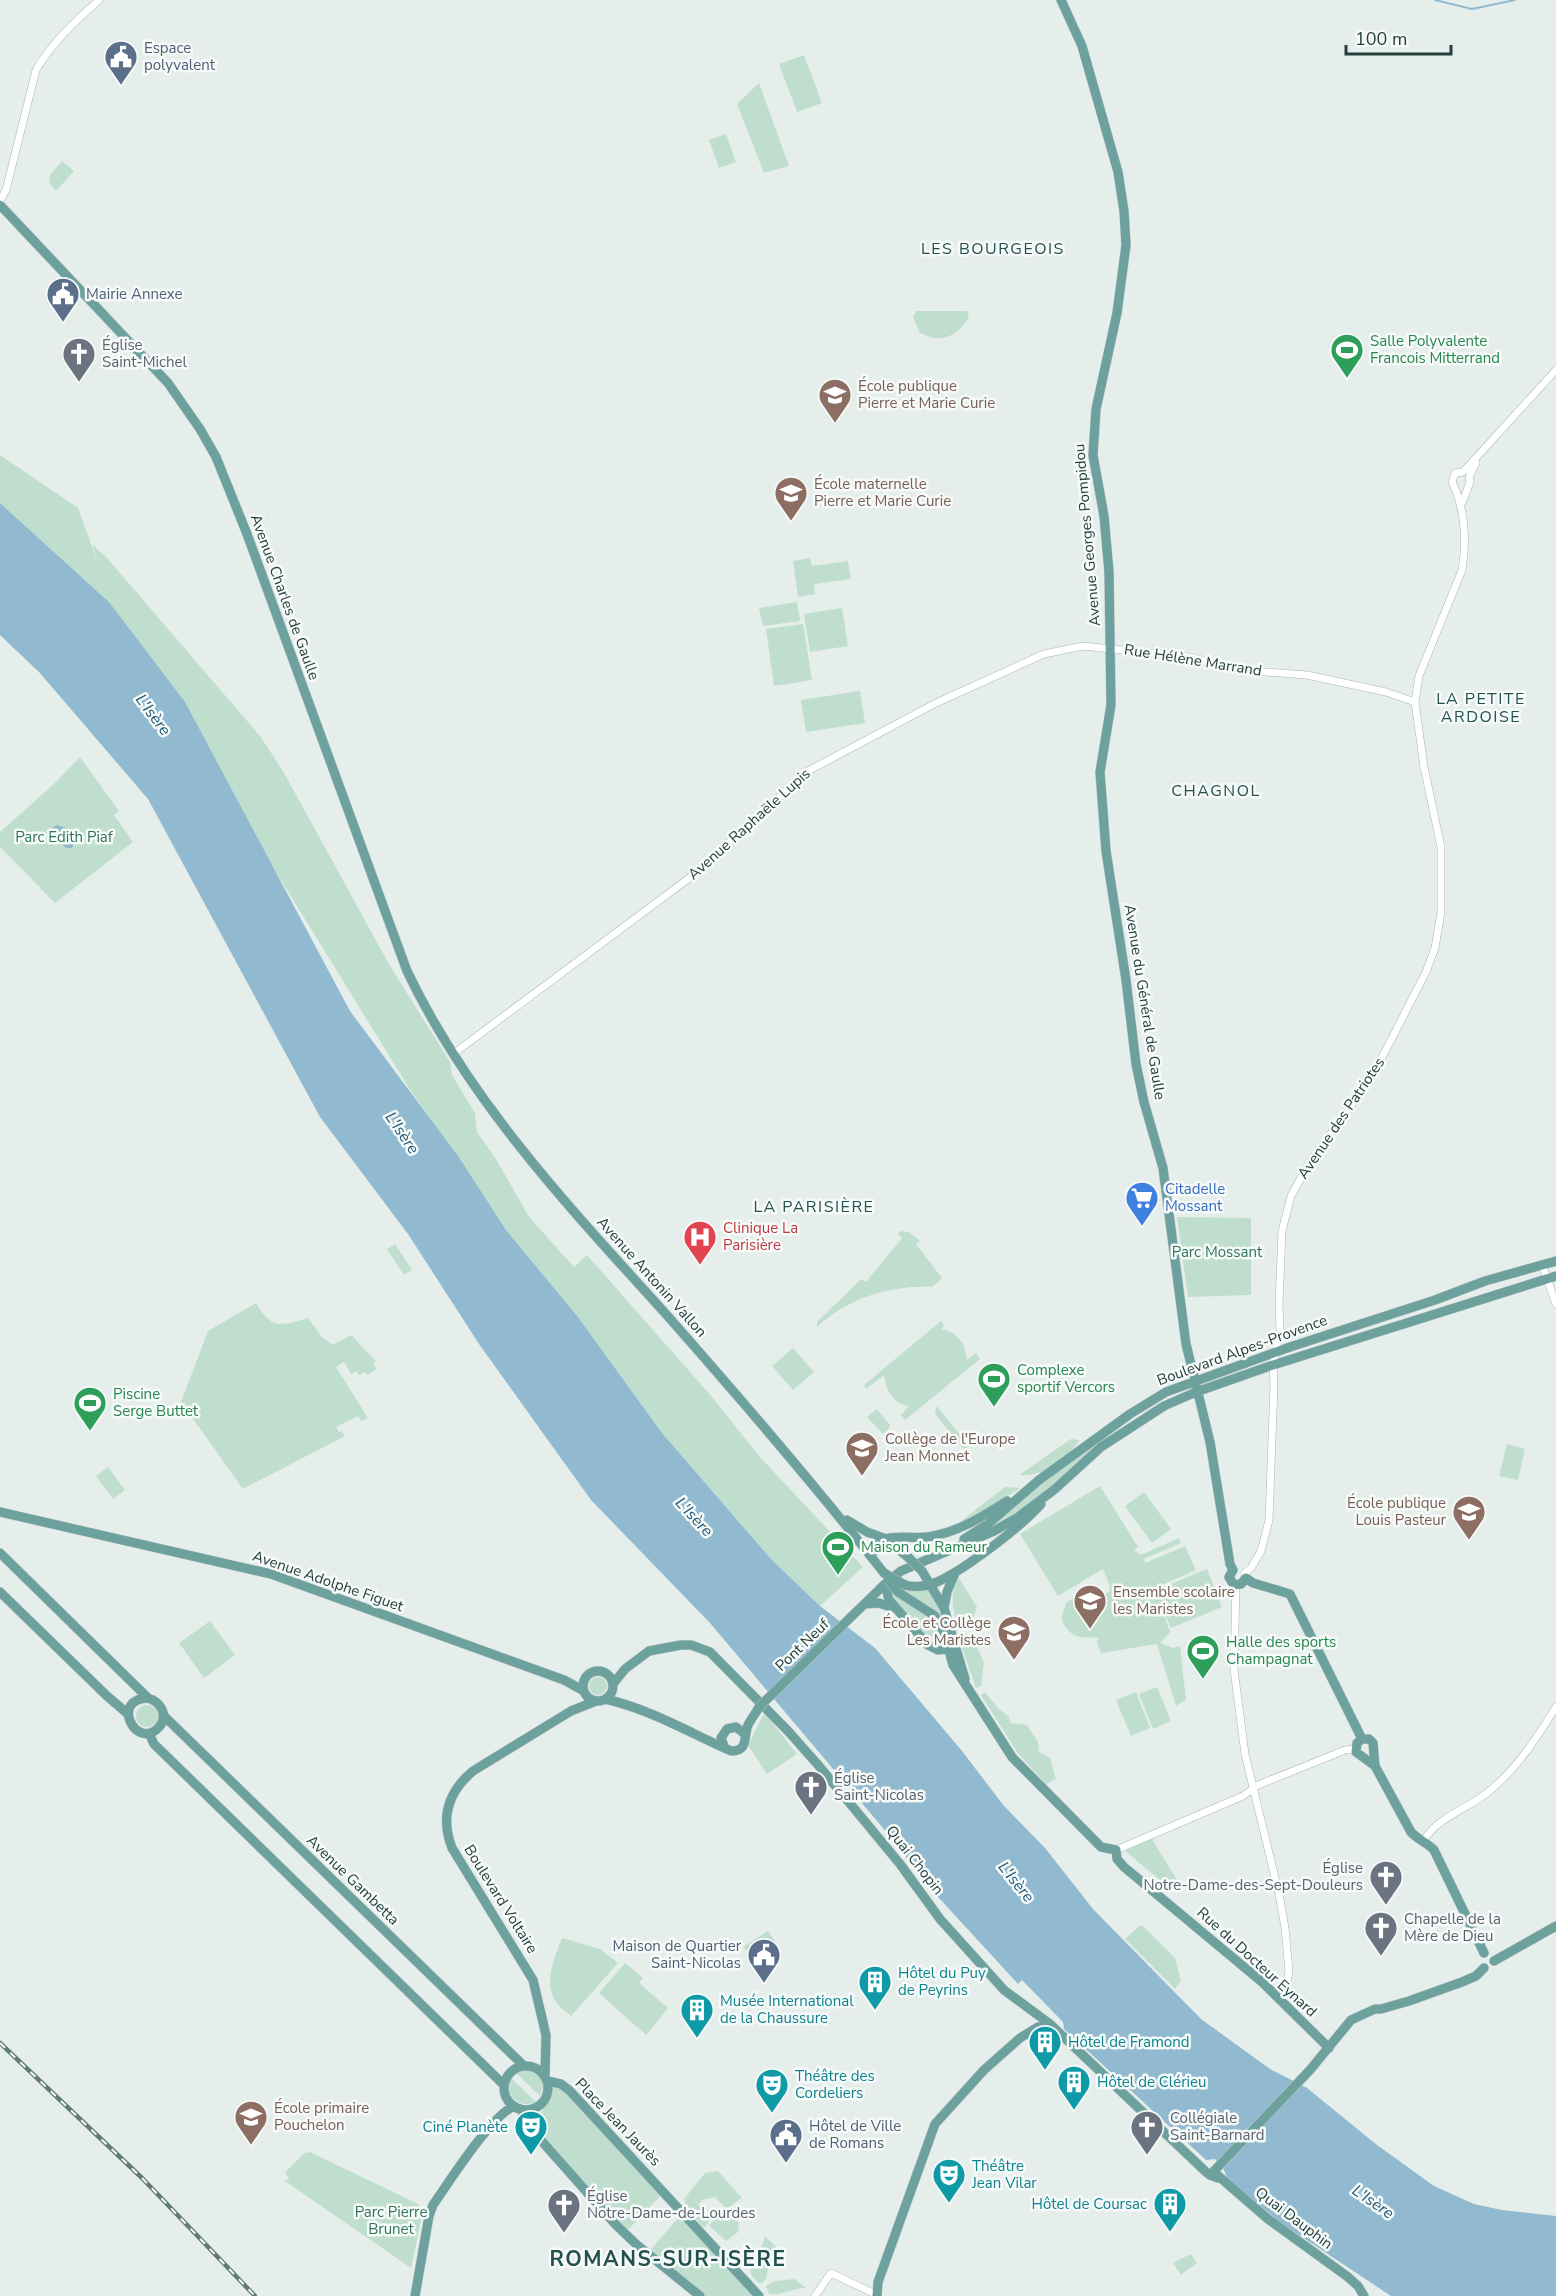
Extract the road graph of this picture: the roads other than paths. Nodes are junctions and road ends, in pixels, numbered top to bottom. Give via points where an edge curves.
1 (99, 0) edge
2 (1062, 0) edge
3 (0, 203) edge
4 (1556, 370) edge
5 (1466, 474) junction
6 (1456, 488) junction
7 (1466, 488) junction
8 (1461, 505) junction
9 (1111, 648) junction
10 (1415, 702) junction
11 (453, 1054) junction
12 (1556, 1261) edge
13 (1542, 1264) junction
14 (1551, 1277) edge
15 (1556, 1304) edge
16 (1276, 1351) junction
17 (1272, 1365) junction
18 (1195, 1387) junction
19 (1027, 1489) junction
20 (1055, 1489) junction
21 (0, 1512) edge
22 (838, 1514) junction
23 (0, 1518) edge
24 (42, 1523) junction
25 (886, 1539) junction
26 (942, 1552) junction
27 (0, 1553) edge
28 (871, 1557) junction
29 (956, 1570) junction
30 (1233, 1570) junction
31 (1245, 1576) junction
32 (885, 1584) junction
33 (931, 1584) junction
34 (1236, 1585) junction
35 (902, 1589) junction
36 (0, 1592) edge
37 (865, 1604) junction
38 (944, 1608) junction
39 (896, 1609) junction
40 (952, 1648) junction
41 (625, 1669) junction
42 (608, 1674) junction
43 (564, 1680) junction
44 (584, 1680) junction
45 (613, 1686) junction
46 (585, 1693) junction
47 (148, 1698) junction
48 (600, 1700) junction
49 (628, 1704) junction
50 (759, 1707) junction
51 (1556, 1707) edge
52 (571, 1711) junction
53 (128, 1714) junction
54 (164, 1715) junction
55 (736, 1727) junction
56 (149, 1733) junction
57 (722, 1734) junction
58 (745, 1734) junction
59 (699, 1735) junction
60 (1362, 1739) junction
61 (724, 1746) junction
62 (1356, 1749) junction
63 (1370, 1755) junction
64 (1253, 1789) junction
65 (1419, 1838) junction
66 (1116, 1850) junction
67 (1556, 1926) edge
68 (1484, 1953) junction
69 (1494, 1961) junction
70 (1484, 1968) junction
71 (1283, 2002) junction
72 (1038, 2015) junction
73 (1050, 2024) junction
74 (1038, 2027) junction
75 (1329, 2048) junction
76 (545, 2056) junction
77 (528, 2066) junction
78 (546, 2078) junction
79 (504, 2085) junction
80 (507, 2099) junction
81 (517, 2108) junction
82 (502, 2114) junction
83 (1200, 2164) joint
84 (1216, 2173) junction
85 (877, 2295) edge
86 (415, 2296) edge
87 (700, 2296) edge
88 (759, 2296) edge
89 (814, 2296) edge
90 (1364, 2296) edge

1 - 3 street via 63,33 36,70
2 - 9 main road, Avenue Georges Pompidou via 1092,75 1118,172 1124,211 1123,270 1096,409 1093,455 1104,516
3 - 11 main road, Avenue Charles de Gaulle via 168,383 211,448 247,534 407,971
4 - 5 street
5 - 6 street via 1457,472 1453,476
5 - 7 street via 1470,482
6 - 7 street
6 - 8 street
7 - 8 street
8 - 10 street, Avenue des Patriotes via 1465,555 1462,570 1422,668
9 - 10 street, Rue Hélène Marrand via 1189,657 1239,670 1307,675
9 - 11 street, Avenue Raphaële Lupis via 1071,647 1019,664 815,766 688,879
9 - 18 main road, Avenue du Général de Gaulle via 1111,705 1100,772 1106,851 1136,1064 1163,1168
10 - 16 street, Avenue des Patriotes via 1441,847 1438,934 1426,972 1373,1075 1308,1165 1291,1196 1282,1232 1281,1331
11 - 22 main road, Avenue Antonin Vallon via 540,1173
12 - 13 main road, Boulevard Alpes-Provence
13 - 14 street
13 - 16 main road, Boulevard Alpes-Provence
14 - 15 street
14 - 17 main road, Boulevard Alpes-Provence
16 - 17 street, Avenue des Patriotes
16 - 18 main road, Boulevard Alpes-Provence
17 - 18 main road, Boulevard Alpes-Provence
17 - 31 street, Avenue des Patriotes via 1269,1520 1261,1551
18 - 19 main road, Boulevard Alpes-Provence via 1166,1392 1143,1405
18 - 20 main road, Boulevard Alpes-Provence via 1136,1422
18 - 30 main road, Avenue du Général de Gaulle via 1210,1442
19 - 25 main road via 953,1531 925,1538
19 - 26 main road, Boulevard Alpes-Provence via 988,1524
20 - 26 main road, Boulevard Alpes-Provence via 994,1531
20 - 29 main road via 1021,1523
21 - 24 main road, Avenue Adolphe Figuet
22 - 25 main road
22 - 28 main road, Avenue Antonin Vallon
23 - 24 main road, Avenue Adolphe Figuet
24 - 43 main road, Avenue Adolphe Figuet via 271,1574
25 - 28 main road
25 - 33 main road, bridge
26 - 32 main road, Boulevard Alpes-Provence via 901,1571
27 - 47 main road, Avenue Gambetta
28 - 35 main road, Avenue Antonin Vallon, bridge
29 - 33 main road
29 - 38 main road
30 - 31 main road via 1241,1569
30 - 34 main road via 1230,1580
31 - 34 main road
31 - 60 main road via 1252,1583 1290,1594
32 - 37 main road, Boulevard Alpes-Provence
32 - 39 main road via 886,1595
33 - 35 main road
33 - 38 main road
34 - 64 street via 1234,1670
35 - 40 main road via 935,1616
36 - 53 main road
37 - 39 main road via 879,1603
37 - 50 main road, Pont Neuf, bridge
38 - 40 main road
39 - 40 main road via 928,1645 938,1650
40 - 66 main road via 953,1665 1022,1769 1101,1847
41 - 42 main road
41 - 45 main road
41 - 72 main road, Quai Chopin via 646,1653 681,1645 710,1652 789,1731 900,1864 940,1919 1004,1990
42 - 44 main road via 594,1671
42 - 45 main road
43 - 44 main road, Avenue Adolphe Figuet
43 - 46 main road, Avenue Adolphe Figuet
44 - 46 main road
45 - 48 main road
45 - 49 main road
46 - 48 main road
46 - 52 main road, Boulevard Voltaire
47 - 53 main road via 137,1700
47 - 54 main road, Avenue Gambetta via 160,1705
48 - 49 main road
48 - 52 main road, Boulevard Voltaire
49 - 59 main road
50 - 55 main road, Pont Neuf
50 - 58 main road, Pont Neuf
51 - 65 street via 1518,1763 1486,1793
52 - 76 main road, Boulevard Voltaire via 463,1779 452,1795 447,1814 452,1848 533,1980 546,2035
53 - 56 main road via 136,1730
54 - 56 main road via 160,1727
54 - 77 main road, Avenue Gambetta
55 - 57 main road
55 - 58 main road
56 - 79 main road via 154,1744
57 - 59 main road
57 - 61 main road
58 - 61 main road via 739,1750 731,1751
59 - 61 main road
60 - 62 main road
60 - 63 main road via 1373,1743
62 - 63 main road via 1358,1755
62 - 64 street via 1345,1750
63 - 65 main road via 1411,1832
64 - 66 street
64 - 71 street via 1285,1928 1289,1971
65 - 68 main road via 1434,1850
66 - 71 main road, Rue du Docteur Eynard via 1124,1867
67 - 69 main road
68 - 69 main road via 1492,1955
68 - 70 main road via 1478,1961
69 - 70 main road
70 - 75 main road via 1462,1982 1355,2018
71 - 75 main road, Rue du Docteur Eynard
72 - 73 main road, Quai Chopin
72 - 74 main road
73 - 74 main road
73 - 83 main road, Quai Chopin
74 - 85 main road via 984,2070 935,2124 878,2282
75 - 84 main road
76 - 77 main road
76 - 78 main road, Boulevard Voltaire
77 - 78 main road
77 - 79 main road via 511,2072
78 - 81 main road via 548,2093 543,2103 532,2109
78 - 88 main road, Place Jean Jaurès via 570,2091
79 - 80 main road
80 - 81 main road
80 - 82 main road
81 - 82 main road
81 - 87 main road via 531,2130 616,2225
82 - 86 main road via 433,2205
83 - 84 main road, Quai Dauphin
84 - 90 main road, Quai Dauphin via 1268,2219 1348,2277
85 - 89 street via 831,2273

